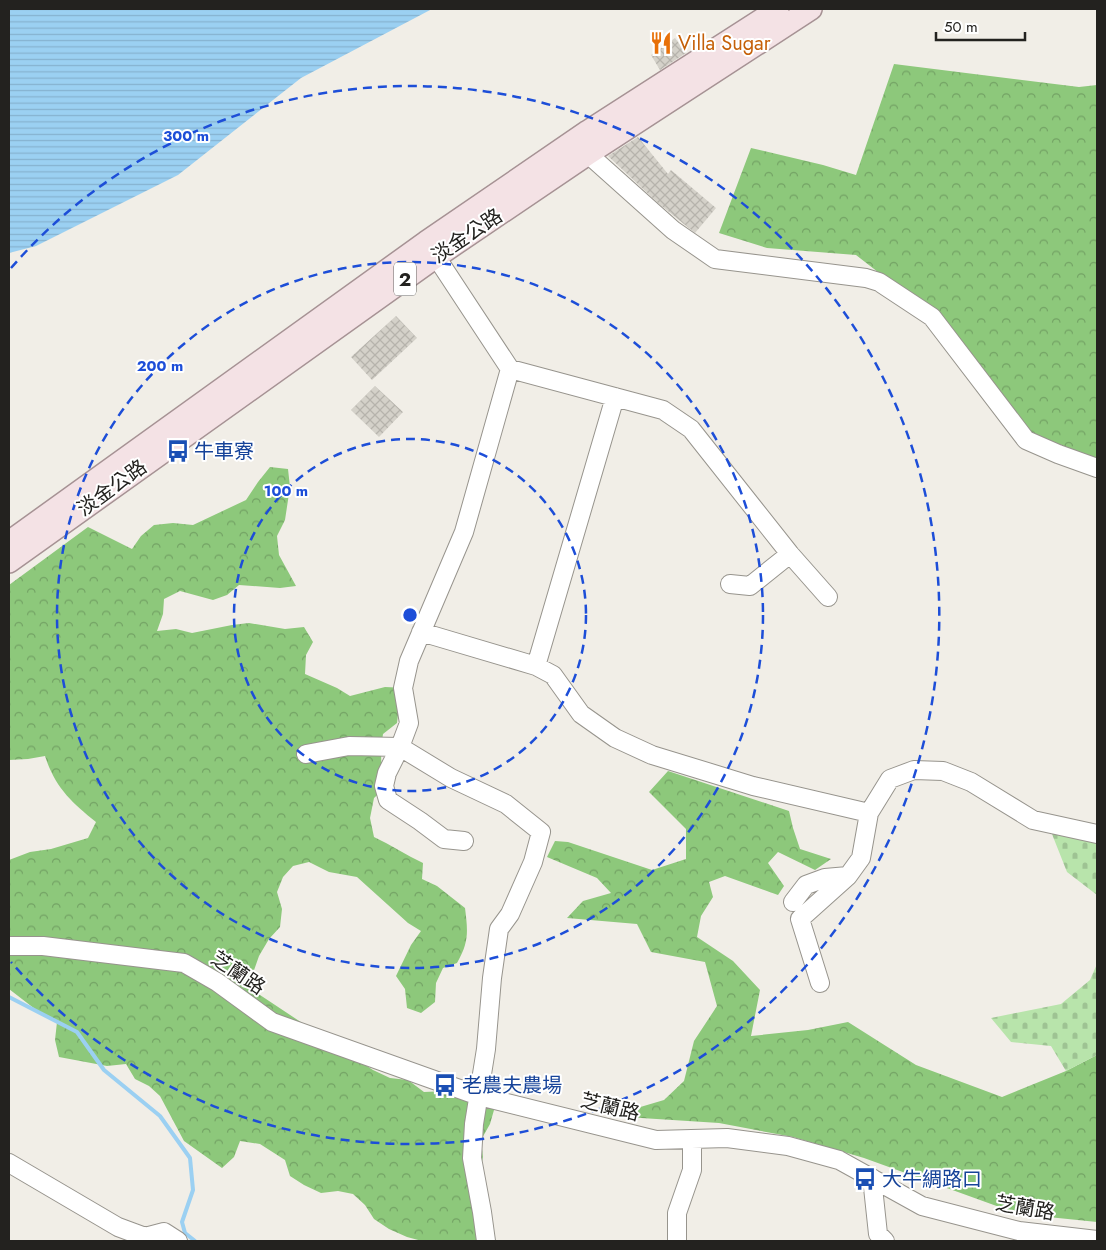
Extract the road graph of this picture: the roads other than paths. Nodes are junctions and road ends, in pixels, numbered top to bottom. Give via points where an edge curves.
1 (778, 9) edge
2 (811, 9) edge
3 (582, 147) junction
4 (431, 249) junction
5 (510, 370) junction
6 (615, 397) junction
7 (1097, 468) edge
8 (9, 542) edge
9 (790, 554) junction
10 (9, 562) edge
11 (730, 584) dead end
12 (828, 597) dead end
13 (421, 632) junction
14 (536, 666) junction
15 (400, 747) junction
16 (306, 754) dead end
17 (869, 813) junction
18 (1097, 834) edge
19 (464, 840) dead end
20 (848, 876) junction
21 (793, 902) dead end
22 (9, 946) edge
23 (820, 983) dead end
24 (479, 1096) junction
25 (692, 1139) junction
26 (9, 1163) edge
27 (872, 1178) junction
28 (1022, 1236) edge
29 (1097, 1240) edge
30 (178, 1241) edge
31 (486, 1241) edge
32 (677, 1241) edge
33 (885, 1241) edge

1 - 3 main road, 淡金公路 / 2
2 - 3 main road, 淡金公路 / 2
3 - 4 main road, 淡金公路 / 2
3 - 7 street via 673,230 715,259 879,282 932,317 1026,440
4 - 5 street
4 - 8 main road, 淡金公路 / 2
4 - 10 main road, 淡金公路 / 2
5 - 6 street
5 - 13 street via 464,532
6 - 9 street via 663,410 691,429
6 - 14 street
9 - 11 street via 750,586
9 - 12 street
13 - 14 street
13 - 15 street via 409,661 403,688 408,723
14 - 17 street via 553,675 581,714 615,738 753,786
15 - 16 street via 349,746
15 - 19 street via 384,786 388,800 444,839
15 - 24 street via 451,778 506,804 541,832 534,862 510,914 499,929
17 - 18 street via 890,779 914,770 943,771 971,782 1033,820
17 - 20 street via 861,858
20 - 21 street via 825,878 806,885
20 - 23 street via 800,919
22 - 24 street, 芝蘭路 via 43,946 184,963 217,982 272,1022
24 - 25 street, 芝蘭路 via 656,1140
24 - 31 street via 472,1158
25 - 27 street, 芝蘭路 via 727,1138 788,1146 839,1160
25 - 32 street via 692,1170 676,1213
26 - 30 street via 118,1228 145,1237 164,1232
27 - 28 street, 芝蘭路 via 922,1206
27 - 33 street via 878,1234
28 - 29 street, 芝蘭路

